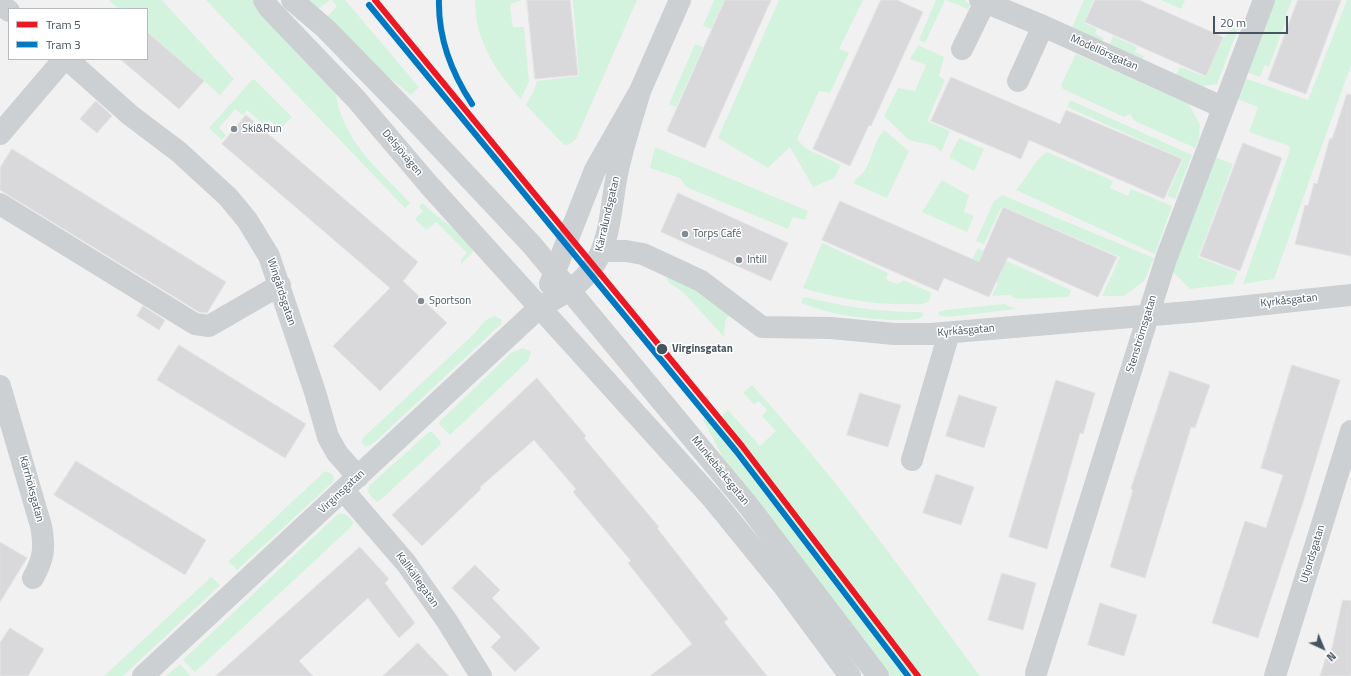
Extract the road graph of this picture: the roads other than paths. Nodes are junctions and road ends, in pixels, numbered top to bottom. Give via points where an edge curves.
1 (264, 0) edge
2 (292, 0) edge
3 (680, 0) edge
4 (1264, 0) edge
5 (982, 1) edge
6 (0, 3) edge
7 (8, 10) edge
8 (1043, 26) junction
9 (962, 49) dead end
10 (64, 60) edge
11 (66, 60) edge
12 (1018, 81) dead end
13 (640, 91) junction
14 (1222, 107) junction
15 (0, 134) edge
16 (0, 204) edge
17 (570, 237) junction
18 (532, 244) junction
19 (602, 251) junction
20 (556, 272) junction
21 (280, 285) junction
22 (571, 290) junction
23 (1351, 295) edge
24 (540, 307) junction
25 (1148, 314) junction
26 (949, 333) junction
27 (2, 397) edge
28 (1351, 431) edge
29 (912, 460) dead end
30 (351, 484) junction
31 (34, 578) dead end
32 (1036, 673) dead end
33 (143, 676) edge
34 (481, 676) edge
35 (850, 676) edge
36 (878, 676) edge
37 (1276, 676) edge

1 - 24 street, Delsjövägen via 268,8 356,99 429,185
2 - 18 street via 326,29
3 - 13 street, Kärralundsgatan
4 - 14 street, Stenströmsgatan
5 - 8 street, Modellörsgatan
5 - 9 street, Modellörsgatan
6 - 7 street
8 - 12 street
8 - 14 street, Modellörsgatan
10 - 15 street
11 - 21 street, Wingårdsgatan via 130,115 179,152 228,197 263,245
13 - 17 street, Kärralundsgatan via 596,170
13 - 19 street, Kärralundsgatan via 616,179
14 - 25 street, Stenströmsgatan
16 - 21 street via 195,324 209,326
17 - 18 street
17 - 20 street, Kärralundsgatan
18 - 20 street
19 - 22 street, Kärralundsgatan via 594,266
19 - 26 street, Kyrkåsgatan via 643,254 701,281 762,327 831,328 894,334
20 - 22 street, Munkebäcksgatan
20 - 24 street, Kärralundsgatan
21 - 30 street, Wingårdsgatan via 328,437
22 - 24 street, Kärralundsgatan
22 - 36 street, Munkebäcksgatan via 742,498
23 - 25 street, Kyrkåsgatan
24 - 30 street, Virginsgatan
24 - 35 street via 712,498 782,584
25 - 26 street, Kyrkåsgatan
25 - 32 street, Stenströmsgatan
26 - 29 street
27 - 31 street, Kärrhöksgatan via 41,526 44,549 42,561
28 - 37 street, Utjordsgatan
30 - 33 street, Virginsgatan
30 - 34 street, Kallkällegatan via 447,621

